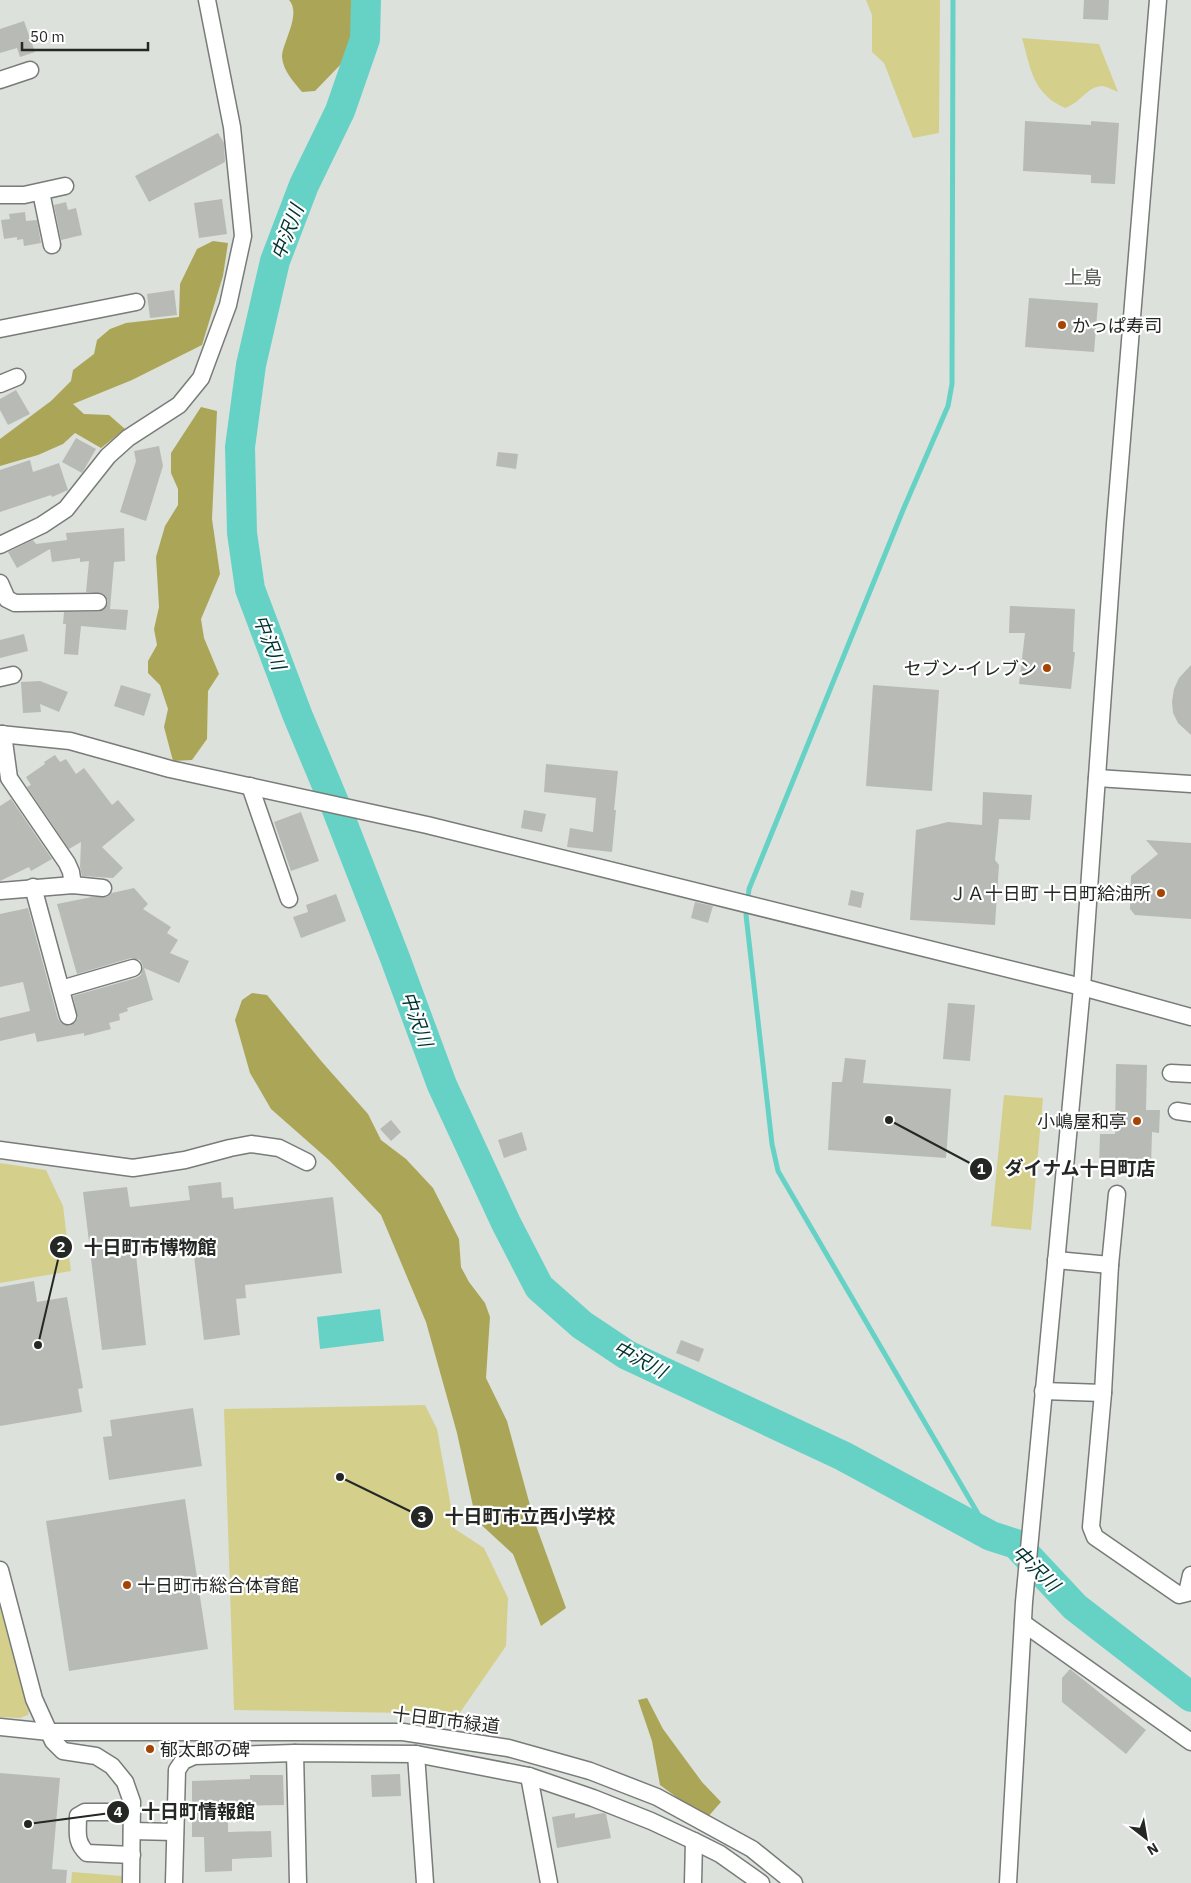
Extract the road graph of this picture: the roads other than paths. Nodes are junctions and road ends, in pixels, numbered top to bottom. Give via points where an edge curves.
1 (207, 0) edge
2 (1158, 0) edge
3 (30, 70) dead end
4 (0, 80) edge
5 (65, 186) dead end
6 (41, 192) junction
7 (0, 195) edge
8 (52, 245) dead end
9 (136, 302) dead end
10 (0, 329) edge
11 (17, 377) dead end
12 (0, 384) edge
13 (0, 545) edge
14 (0, 582) edge
15 (98, 602) dead end
16 (1, 734) edge
17 (1097, 778) junction
18 (1191, 784) edge
19 (250, 786) junction
20 (73, 884) junction
21 (33, 887) junction
22 (102, 888) dead end
23 (0, 891) edge
24 (289, 899) dead end
25 (133, 968) dead end
26 (1082, 988) junction
27 (60, 989) junction
28 (68, 1016) dead end
29 (1191, 1017) edge
30 (1171, 1073) dead end
31 (1191, 1074) edge
32 (0, 1150) edge
33 (307, 1162) dead end
34 (1116, 1194) dead end
35 (1056, 1260) junction
36 (1110, 1265) junction
37 (1043, 1390) junction
38 (1103, 1393) junction
39 (0, 1570) edge
40 (1191, 1575) edge
41 (1023, 1623) junction
42 (0, 1727) edge
43 (49, 1732) junction
44 (1191, 1742) edge
45 (295, 1754) junction
46 (416, 1754) junction
47 (529, 1776) junction
48 (132, 1812) junction
49 (132, 1831) junction
50 (175, 1832) junction
51 (694, 1841) junction
52 (132, 1855) junction
53 (132, 1883) edge
54 (174, 1883) edge
55 (298, 1883) edge
56 (425, 1883) edge
57 (549, 1883) edge
58 (693, 1883) edge
59 (761, 1883) edge
60 (794, 1883) edge
61 (1008, 1883) edge

1 - 13 street via 232,127 243,236 228,305 201,378 179,405 128,438 108,456 66,509 42,525
2 - 17 street
3 - 4 street
5 - 6 street
6 - 7 street
6 - 8 street
9 - 10 street
11 - 12 street
14 - 15 street via 7,599 15,603
16 - 19 street via 70,741 170,769
16 - 20 street via 9,778 67,863
17 - 18 street
17 - 26 street
19 - 24 street
19 - 26 street via 427,825
20 - 21 street
20 - 22 street
21 - 23 street
21 - 27 street
25 - 27 street
26 - 29 street
26 - 35 street
27 - 28 street
30 - 31 street
32 - 33 street via 134,1168 250,1144 279,1148
34 - 36 street
35 - 36 street
35 - 37 street
36 - 38 street
37 - 38 street
37 - 41 street
38 - 40 street via 1091,1527 1095,1537 1179,1596 1186,1593
39 - 43 street via 34,1699
41 - 44 street
41 - 61 street
42 - 43 street, 十日町市緑道
43 - 48 street via 63,1751 96,1756 112,1766 125,1782
43 - 60 street, 十日町市緑道 via 403,1732 508,1748 590,1771 657,1797 752,1849
45 - 46 street
45 - 50 street via 194,1756 183,1761 177,1770
45 - 55 street
46 - 47 street
46 - 56 street
47 - 51 street via 593,1798
47 - 57 street
48 - 49 street
48 - 52 street via 85,1812 78,1816 78,1837 87,1853
49 - 50 street
49 - 52 street
50 - 54 street
51 - 58 street
51 - 59 street via 720,1854
52 - 53 street

